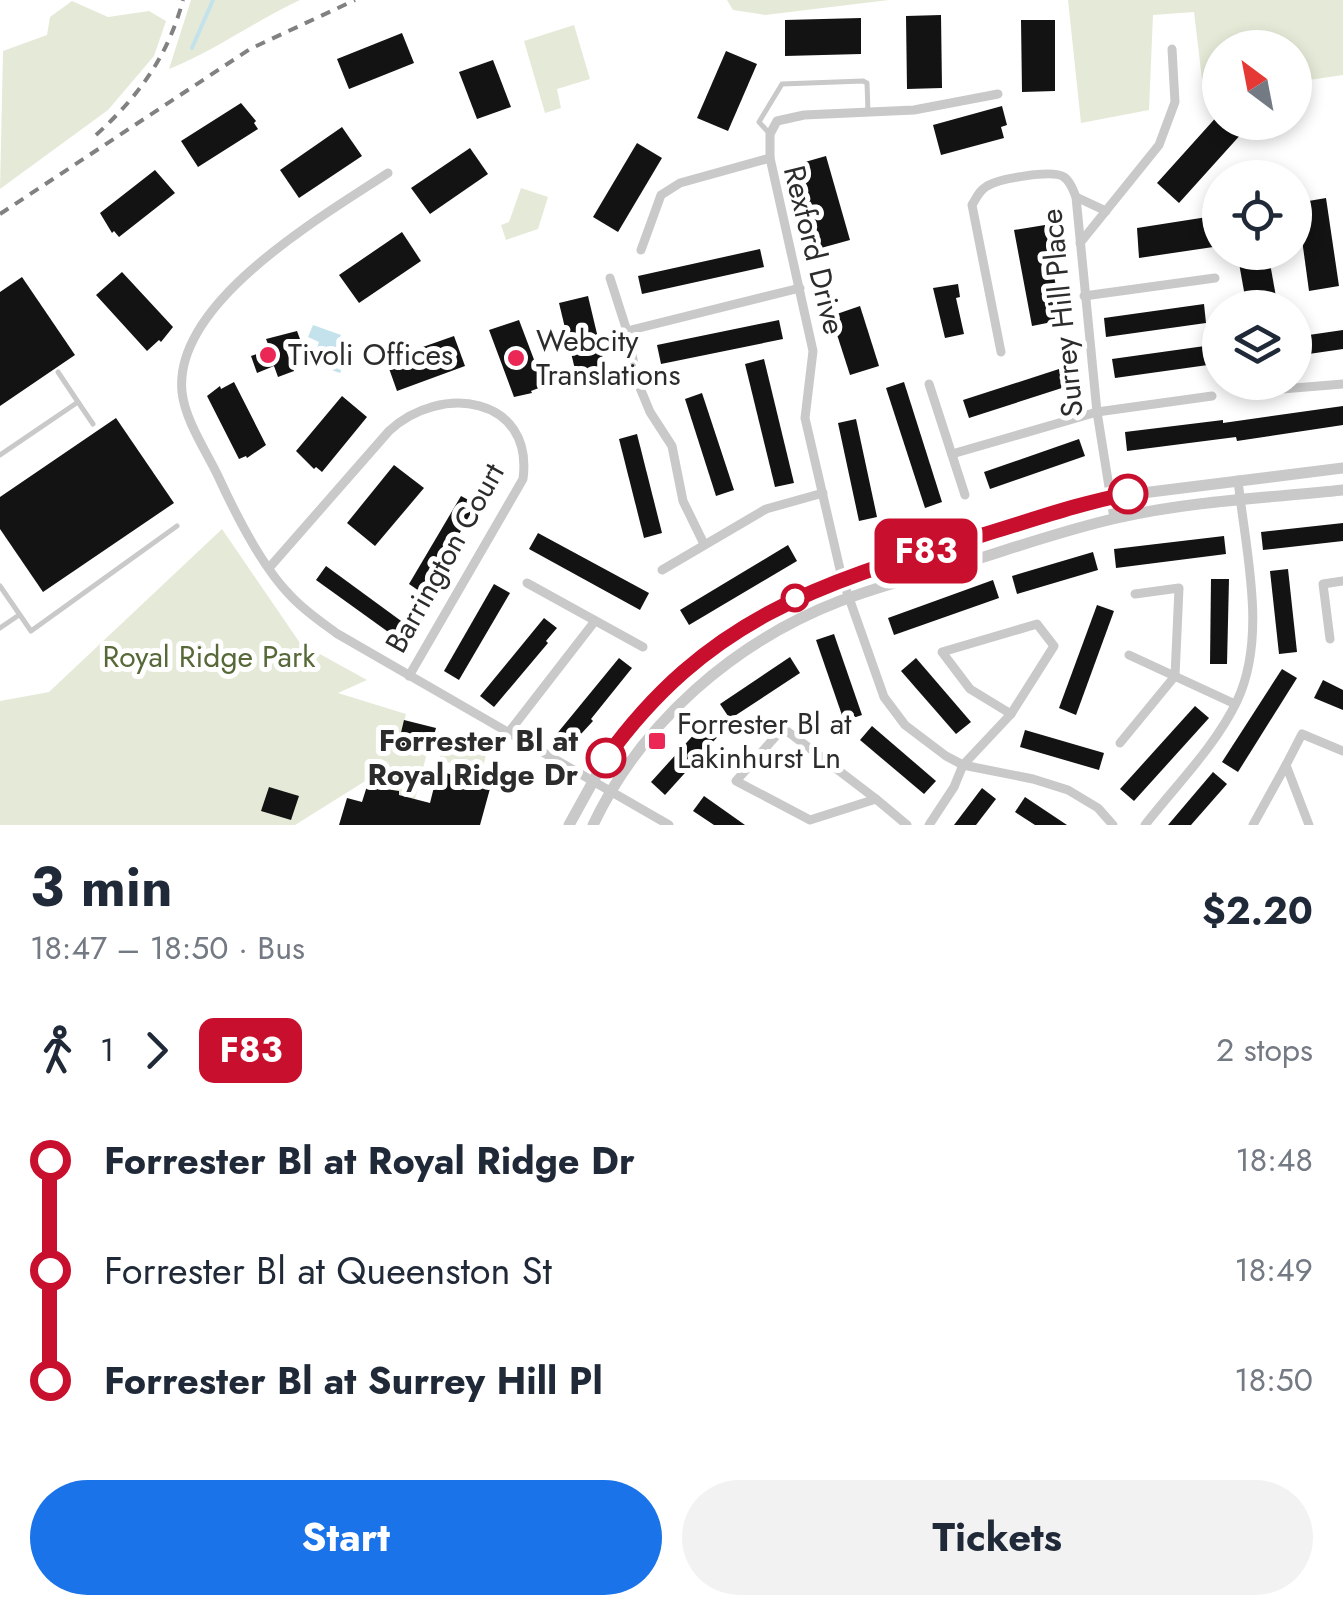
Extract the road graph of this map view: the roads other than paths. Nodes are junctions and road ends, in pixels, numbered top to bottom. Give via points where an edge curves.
1 (1172, 48) dead end
2 (998, 94) dead end
3 (868, 112) junction
4 (770, 134) junction
5 (770, 158) junction
6 (388, 174) dead end
7 (1076, 198) junction
8 (1106, 211) junction
9 (1080, 243) junction
10 (640, 250) dead end
11 (610, 278) dead end
12 (1215, 278) dead end
13 (800, 288) junction
14 (1084, 296) junction
15 (627, 331) junction
16 (1001, 352) dead end
17 (58, 372) dead end
18 (929, 384) dead end
19 (1343, 384) edge
20 (1312, 387) edge
21 (1202, 397) edge
22 (78, 402) junction
23 (1098, 412) junction
24 (93, 424) dead end
25 (952, 454) junction
26 (0, 455) edge
27 (1343, 468) edge
28 (1238, 480) junction
29 (1343, 490) edge
30 (823, 493) junction
31 (965, 495) dead end
32 (1110, 497) junction
33 (1240, 501) junction
34 (1114, 518) junction
35 (176, 526) dead end
36 (704, 544) junction
37 (270, 568) junction
38 (662, 570) dead end
39 (842, 578) junction
40 (1343, 581) edge
41 (527, 584) dead end
42 (0, 586) edge
43 (1135, 594) dead end
44 (848, 598) junction
45 (20, 615) junction
46 (595, 621) junction
47 (0, 628) edge
48 (1330, 639) dead end
49 (643, 647) dead end
50 (1129, 654) dead end
51 (409, 676) junction
52 (1175, 676) junction
53 (1235, 704) junction
54 (1011, 714) junction
55 (509, 732) junction
56 (1120, 743) dead end
57 (1343, 752) edge
58 (963, 765) junction
59 (1286, 765) junction
60 (593, 779) junction
61 (612, 790) junction
62 (876, 800) junction
63 (569, 825) edge
64 (593, 825) edge
65 (669, 825) edge
66 (908, 825) edge
67 (929, 825) edge
68 (1114, 825) edge
69 (1145, 825) edge
70 (1254, 825) edge
71 (1309, 825) edge

1 - 8 street via 1175,102 1159,145
2 - 3 street
3 - 4 street via 804,115 778,121
3 - 4 lane via 863,81 782,84 758,122
4 - 5 street
5 - 10 street, Rexford Drive via 680,183 661,196
5 - 13 street, Rexford Drive
6 - 37 street via 260,262 207,315 183,362 188,412
7 - 8 street
7 - 9 street, Surrey Hill Place
7 - 16 street, Surrey Hill Place via 1062,175 1049,173 991,184 972,205
8 - 9 street
9 - 14 street, Surrey Hill Place
11 - 15 street
12 - 14 street
13 - 15 street
13 - 30 street, Rexford Drive via 813,351 805,418
14 - 23 street, Surrey Hill Place
15 - 36 street via 638,383 672,446 684,500
17 - 22 lane
18 - 25 street
19 - 20 street
21 - 23 street
22 - 24 lane
22 - 26 lane
23 - 25 street
23 - 32 street, Surrey Hill Place
25 - 31 street
27 - 28 street
28 - 32 street
28 - 33 street
29 - 33 street
30 - 36 street via 766,509
30 - 39 street, Rexford Drive
32 - 34 street, Surrey Hill Place
32 - 39 street
33 - 34 street
33 - 53 street via 1252,630
34 - 44 street
35 - 45 lane via 30,631
36 - 38 street
37 - 51 street via 289,595 336,633
37 - 51 street, Barrington Court via 410,414 441,403 498,413 522,444 523,479
39 - 44 street, Rexford Drive
39 - 60 street via 763,614 698,658 649,703
40 - 48 street via 1322,584
41 - 46 street
42 - 45 lane
43 - 52 street via 1179,588
44 - 58 street, Rexford Drive via 892,710 921,740
44 - 61 street via 761,640 712,675 665,718
45 - 47 lane
46 - 49 street
46 - 55 street
50 - 52 street
51 - 55 street
52 - 53 street
52 - 56 street
53 - 69 street
54 - 54 street via 970,688 942,652 1037,624 1054,646
54 - 58 street
55 - 60 street
57 - 59 street via 1302,734
58 - 67 street
58 - 68 street, Rexford Drive via 1068,790
59 - 70 street
59 - 71 street
60 - 61 street
60 - 63 street
61 - 64 street
61 - 65 street
62 - 62 street via 810,820 736,781 783,728
62 - 66 street

